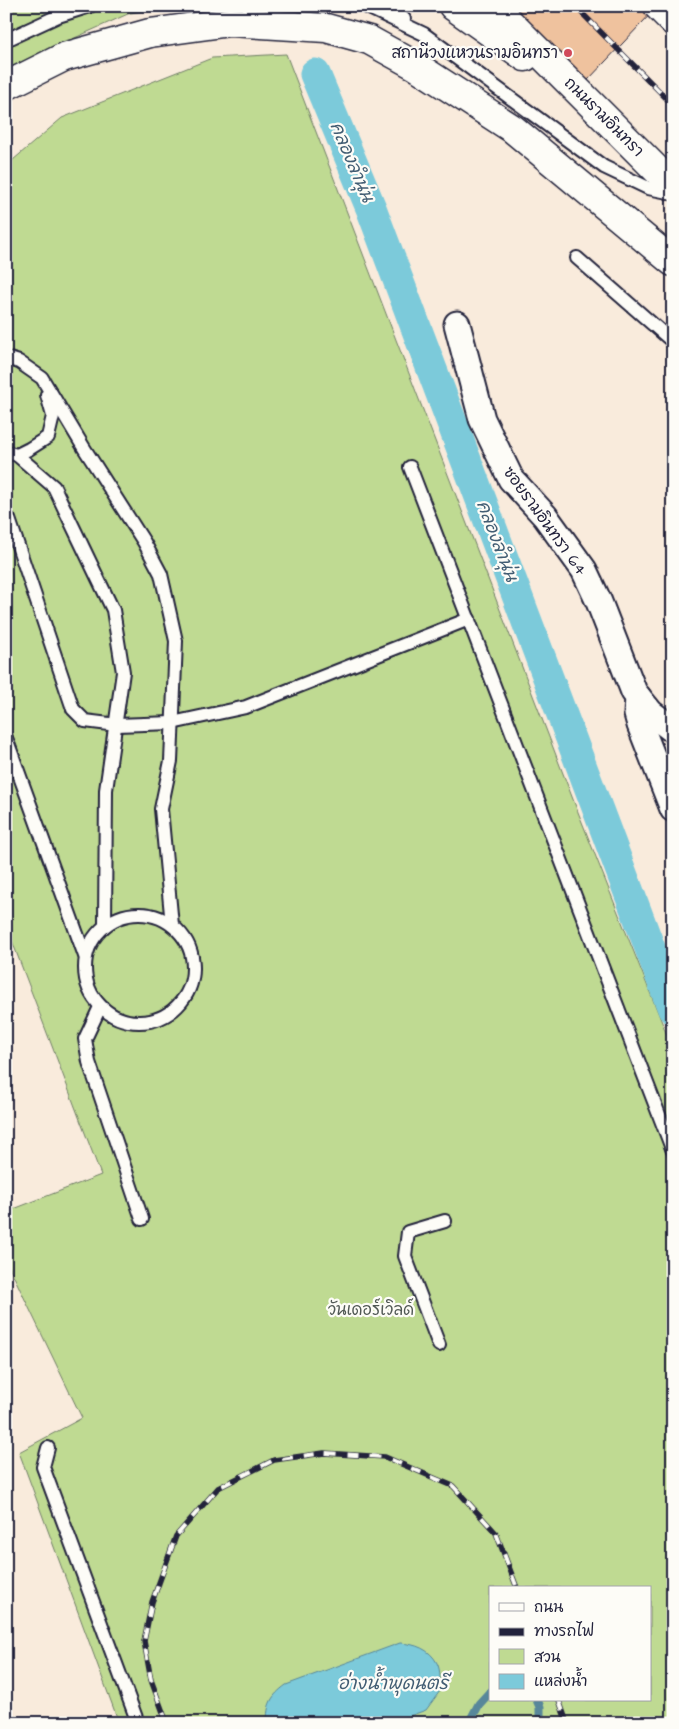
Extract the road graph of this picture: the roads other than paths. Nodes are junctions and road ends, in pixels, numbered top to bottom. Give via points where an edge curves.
1 (90, 6) edge
2 (365, 6) edge
3 (388, 6) edge
4 (453, 6) edge
5 (493, 6) edge
6 (658, 6) edge
7 (673, 21) edge
8 (424, 34) junction
9 (6, 40) edge
10 (6, 86) edge
11 (588, 101) junction
12 (673, 186) edge
13 (673, 193) edge
14 (577, 258) dead end
15 (673, 262) edge
16 (456, 324) dead end
17 (673, 342) edge
18 (6, 358) edge
19 (42, 378) junction
20 (12, 453) edge
21 (410, 467) dead end
22 (6, 516) edge
23 (468, 619) junction
24 (638, 697) junction
25 (172, 723) junction
26 (117, 725) junction
27 (673, 730) edge
28 (6, 738) edge
29 (673, 809) edge
30 (105, 925) junction
31 (172, 925) junction
32 (85, 956) junction
33 (100, 1006) junction
34 (673, 1151) edge
35 (142, 1219) dead end
36 (445, 1221) dead end
37 (439, 1345) dead end
38 (48, 1448) dead end
39 (138, 1723) edge

1 - 9 lane via 58,16
2 - 8 lane
3 - 8 lane
4 - 11 highway
5 - 11 highway, ถนนรามอินทรา
6 - 7 highway
8 - 13 lane via 604,167 648,188
10 - 15 highway via 64,57 150,33 230,22 326,28 369,40 416,66 513,129
11 - 12 highway, ถนนรามอินทรา
14 - 17 lane
16 - 24 street, ซอยรามอินทรา 64 via 482,419 498,455 511,479 545,516 584,570
18 - 19 lane via 19,362
19 - 20 lane via 53,416 48,436 30,449
19 - 25 lane via 161,574 176,640
20 - 26 lane via 54,487 113,610 123,672
21 - 23 lane
22 - 26 lane via 73,710 85,721
23 - 25 lane via 246,707
23 - 34 lane
24 - 27 street, ซอยรามอินทรา 64 via 650,713
24 - 29 street via 640,725
25 - 26 lane
25 - 31 lane via 170,761 161,809
26 - 30 lane via 106,790
28 - 32 lane
30 - 31 lane via 121,917 138,914 156,916
30 - 32 lane via 93,938
31 - 33 lane via 184,938 191,954 193,971 189,988 180,1004 166,1015 150,1021 132,1022 115,1017
32 - 33 lane via 84,974 90,992
33 - 35 lane via 85,1039 89,1062
36 - 37 lane via 408,1232 406,1256
38 - 39 lane via 43,1467

